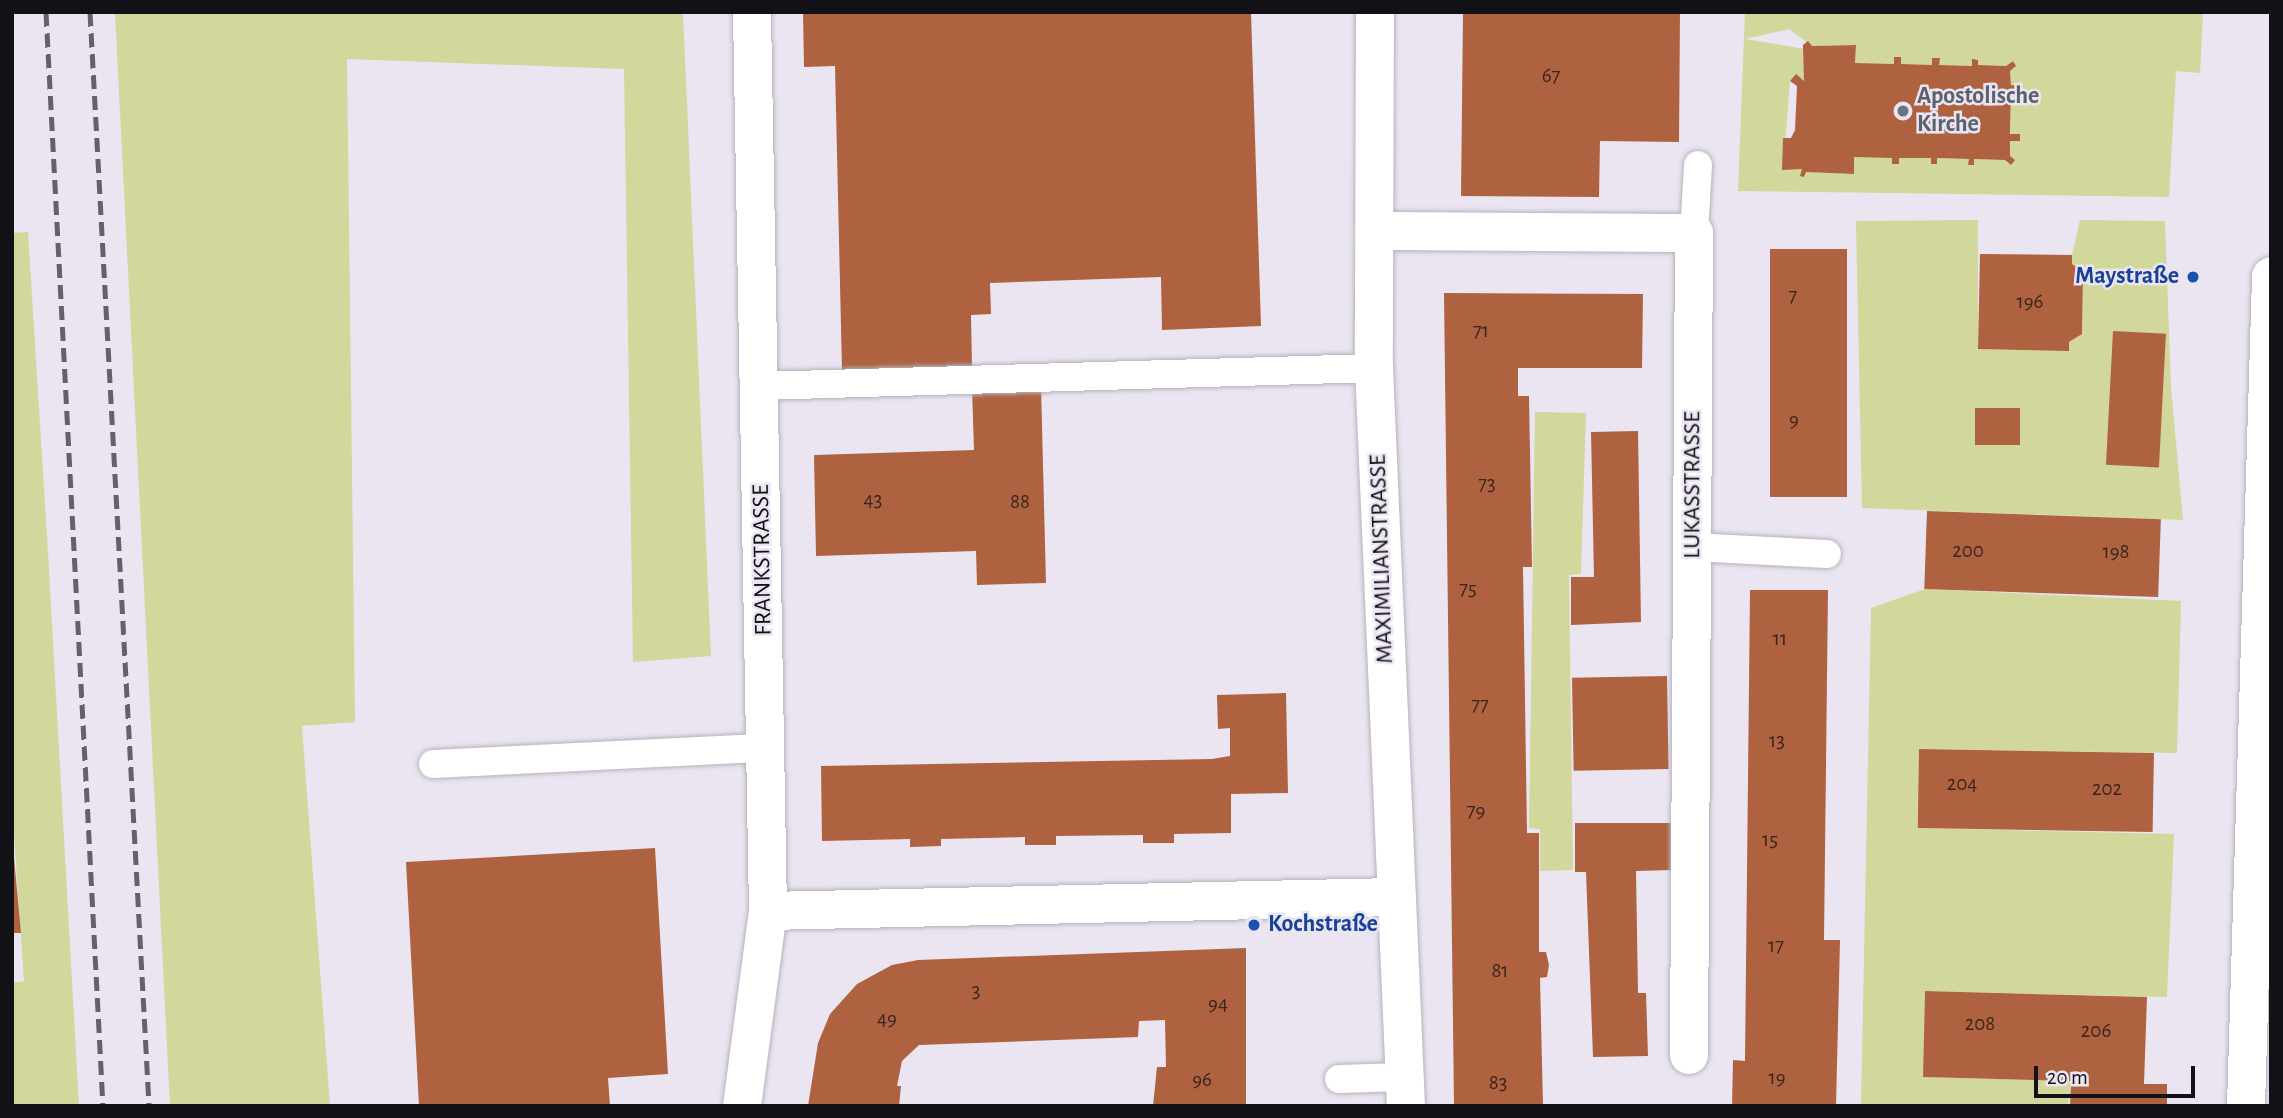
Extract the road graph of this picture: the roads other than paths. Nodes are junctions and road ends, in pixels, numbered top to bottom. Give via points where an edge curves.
1 (752, 12) edge
2 (1375, 12) edge
3 (1698, 165) dead end
4 (1375, 232) junction
5 (1694, 233) junction
6 (2271, 276) edge
7 (1374, 368) junction
8 (760, 386) junction
9 (2267, 499) edge
10 (1693, 547) junction
11 (1827, 554) dead end
12 (766, 748) junction
13 (433, 764) dead end
14 (1396, 897) junction
15 (768, 911) junction
16 (1689, 1055) dead end
17 (1339, 1079) dead end
18 (1404, 1091) edge
19 (742, 1106) edge
20 (2246, 1106) edge

1 - 8 street, FRANKSTRASSE
2 - 4 street, MAXIMILIANSTRASSE
3 - 5 lane
4 - 5 street
4 - 7 street, MAXIMILIANSTRASSE
5 - 10 street, LUKASSTRASSE
6 - 9 street
7 - 8 lane
7 - 14 street, MAXIMILIANSTRASSE
8 - 12 street, FRANKSTRASSE
9 - 20 street
10 - 11 lane
10 - 16 street, LUKASSTRASSE
12 - 13 lane
12 - 15 street, FRANKSTRASSE
14 - 15 street
14 - 18 street, MAXIMILIANSTRASSE
15 - 19 street, FRANKSTRASSE
17 - 18 lane

